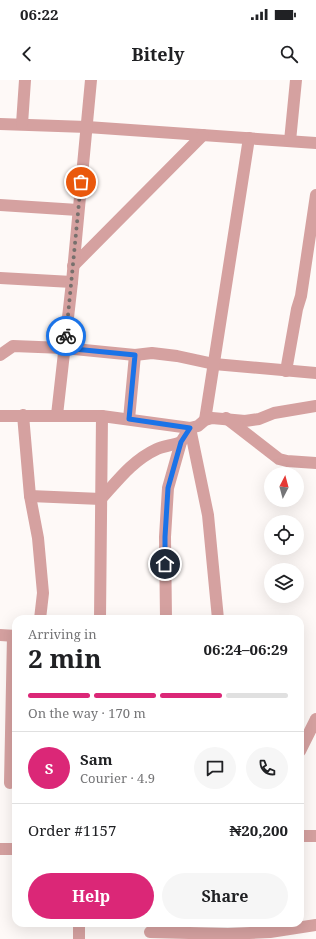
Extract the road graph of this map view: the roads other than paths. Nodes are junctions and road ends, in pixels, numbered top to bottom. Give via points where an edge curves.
1 (25, 80) edge
2 (91, 80) edge
3 (296, 80) edge
4 (0, 124) edge
5 (22, 124) junction
6 (87, 127) junction
7 (203, 135) junction
8 (249, 138) junction
9 (290, 141) junction
10 (316, 142) edge
11 (316, 195) edge
12 (0, 205) edge
13 (78, 210) junction
14 (73, 266) junction
15 (0, 278) edge
16 (72, 282) junction
17 (64, 348) junction
18 (0, 355) edge
19 (135, 355) junction
20 (214, 364) junction
21 (286, 370) junction
22 (316, 373) edge
23 (316, 406) edge
24 (23, 415) junction
25 (57, 415) junction
26 (0, 416) edge
27 (102, 416) junction
28 (226, 418) junction
29 (129, 419) junction
30 (205, 420) junction
31 (190, 428) junction
32 (181, 442) junction
33 (316, 463) edge
34 (30, 496) junction
35 (101, 499) junction
36 (40, 615) edge
37 (100, 615) edge
38 (166, 615) edge
39 (218, 615) edge
40 (0, 635) edge
41 (12, 636) edge
42 (12, 695) edge
43 (316, 719) edge
44 (304, 743) edge
45 (9, 783) edge
46 (304, 836) edge
47 (316, 836) edge
48 (0, 849) edge
49 (12, 849) edge
50 (316, 925) edge
51 (304, 926) edge
52 (79, 927) edge
53 (285, 927) edge
54 (270, 928) edge
55 (150, 931) edge
56 (228, 932) edge
57 (79, 939) edge

1 - 5 street
2 - 6 street
3 - 9 street
4 - 5 street
5 - 6 street
6 - 7 street
6 - 13 street
7 - 8 street
7 - 14 street
8 - 9 street
8 - 20 street
9 - 10 street
11 - 21 street via 301,296
12 - 13 street
13 - 14 street
14 - 16 street
15 - 16 street
16 - 17 street
17 - 18 street via 13,346
17 - 19 street
17 - 25 street
19 - 20 street via 163,354
19 - 29 street
20 - 21 street
20 - 30 street
21 - 22 street
23 - 28 street via 274,413 259,419
24 - 25 street
24 - 26 street
24 - 34 street
25 - 27 street
27 - 29 street
27 - 35 street
28 - 30 street
28 - 33 street via 279,459
29 - 31 street
30 - 31 street
31 - 32 street
31 - 39 street via 208,515
32 - 35 street via 140,458 122,474
32 - 38 street via 168,488 165,537
34 - 35 street
34 - 36 street via 38,538 43,594
35 - 37 street
40 - 41 street
42 - 45 street
43 - 44 street
46 - 47 street
48 - 49 street
50 - 51 street
52 - 57 street
53 - 54 street
54 - 56 street
55 - 56 street

